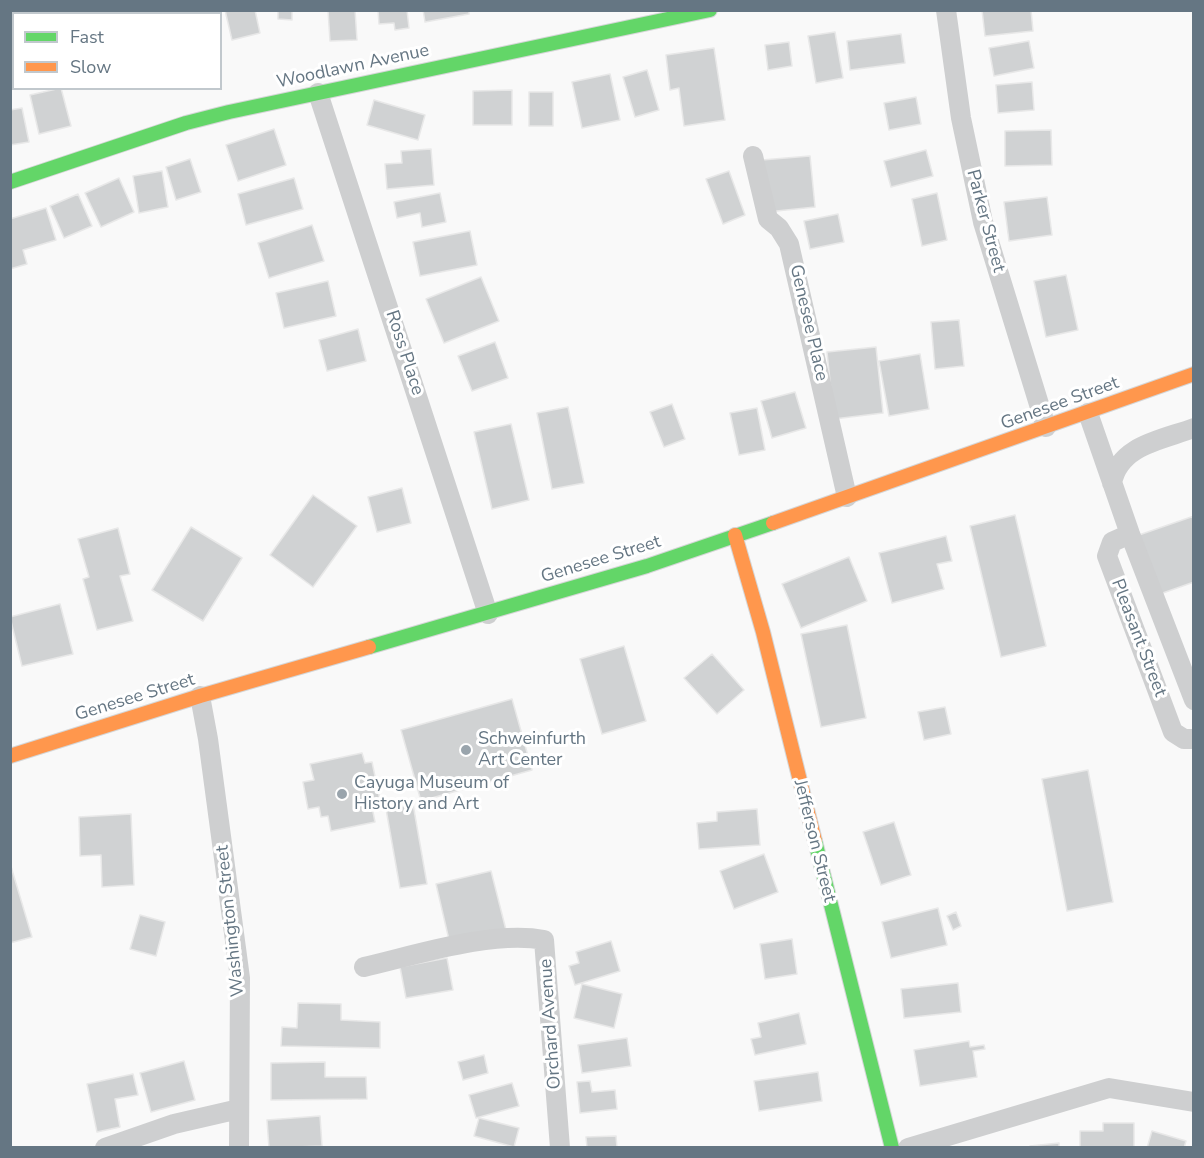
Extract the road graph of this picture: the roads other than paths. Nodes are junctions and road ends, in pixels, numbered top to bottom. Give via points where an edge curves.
1 (710, 10) edge
2 (946, 10) edge
3 (318, 93) junction
4 (753, 156) dead end
5 (10, 182) edge
6 (1194, 374) edge
7 (1088, 413) junction
8 (1046, 427) junction
9 (1194, 428) edge
10 (1112, 483) junction
11 (847, 497) junction
12 (1130, 534) junction
13 (735, 535) junction
14 (488, 614) junction
15 (200, 696) junction
16 (1194, 700) edge
17 (1194, 739) edge
18 (10, 756) edge
19 (364, 967) dead end
20 (1194, 1102) edge
21 (239, 1108) junction
22 (105, 1148) edge
23 (239, 1148) edge
24 (560, 1148) edge
25 (892, 1148) edge
26 (908, 1148) edge

1 - 3 street, Woodlawn Avenue
2 - 8 street, Parker Street via 961,118 983,222
3 - 5 street, Woodlawn Avenue via 186,123
3 - 14 street, Ross Place
4 - 11 street, Genesee Place via 768,219 789,244
6 - 7 street, Genesee Street
7 - 8 street, Genesee Street
7 - 10 street, Pleasant Street
8 - 11 street, Genesee Street
9 - 10 street via 1124,456 1115,468
10 - 12 street, Pleasant Street
11 - 13 street, Genesee Street
12 - 16 street, Pleasant Street
12 - 17 street, Pleasant Street via 1112,542 1107,556 1173,732 1184,739
13 - 14 street, Genesee Street
13 - 25 street, Jefferson Street via 763,632
14 - 15 street, Genesee Street
15 - 18 street, Genesee Street
15 - 21 street, Washington Street via 240,978
19 - 24 street, Orchard Avenue via 523,936 544,940
20 - 26 street via 1109,1088
21 - 22 street via 174,1124
21 - 23 street, Washington Street

